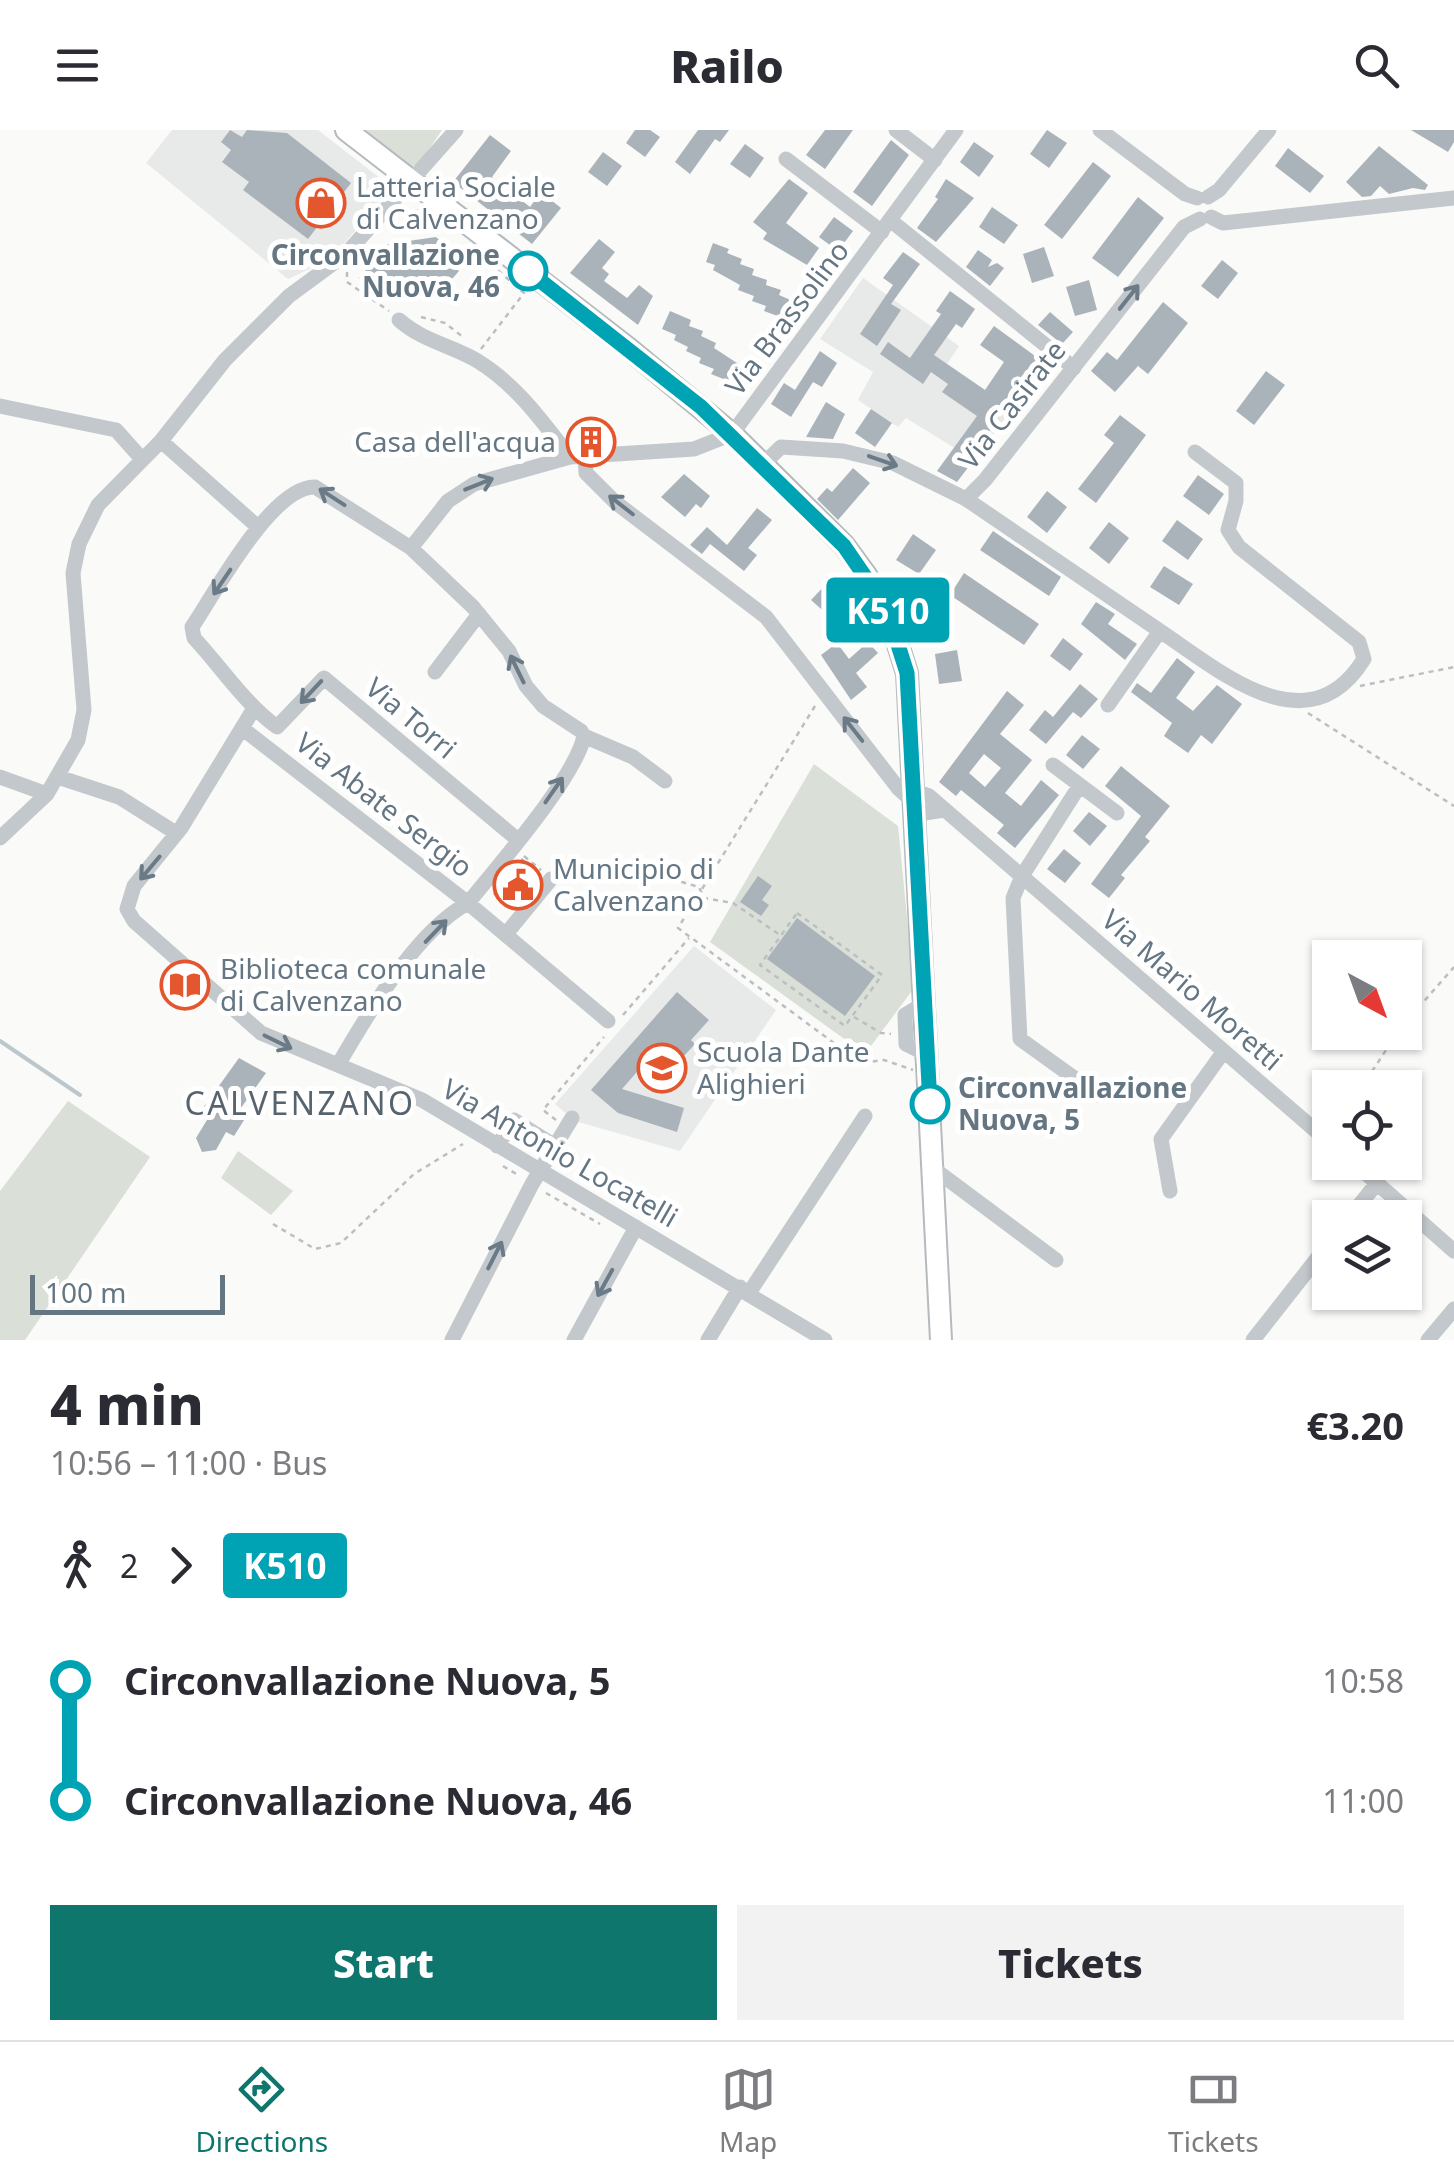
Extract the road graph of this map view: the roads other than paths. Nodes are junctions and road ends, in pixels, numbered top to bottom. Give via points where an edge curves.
1 (346, 130) edge
2 (457, 130) edge
3 (896, 130) edge
4 (956, 130) edge
5 (1100, 130) edge
6 (1269, 130) edge
7 (786, 159) dead end
8 (935, 160) junction
9 (412, 182) junction
10 (1454, 198) edge
11 (1206, 206) junction
12 (886, 226) junction
13 (396, 316) road end
14 (1074, 368) junction
15 (0, 406) edge
16 (732, 434) junction
17 (161, 441) junction
18 (1195, 452) dead end
19 (578, 457) junction
20 (141, 458) junction
21 (762, 465) junction
22 (966, 499) junction
23 (258, 527) junction
24 (411, 548) junction
25 (479, 614) junction
26 (1160, 630) junction
27 (434, 672) dead end
28 (1108, 704) dead end
29 (253, 710) junction
30 (244, 730) junction
31 (584, 736) junction
32 (1053, 765) dead end
33 (0, 777) edge
34 (58, 778) junction
35 (665, 782) dead end
36 (1080, 785) junction
37 (46, 794) junction
38 (916, 802) junction
39 (1117, 813) dead end
40 (176, 833) junction
41 (0, 838) edge
42 (516, 844) junction
43 (1022, 876) junction
44 (551, 879) road end
45 (468, 903) junction
46 (506, 934) junction
47 (925, 1003) junction
48 (608, 1020) dead end
49 (1224, 1051) junction
50 (928, 1064) junction
51 (338, 1065) junction
52 (1098, 1096) dead end
53 (865, 1116) dead end
54 (572, 1118) dead end
55 (1312, 1127) edge
56 (555, 1146) junction
57 (497, 1154) junction
58 (934, 1170) junction
59 (536, 1178) junction
60 (1372, 1180) edge
61 (1376, 1184) junction
62 (1170, 1191) dead end
63 (1363, 1200) edge
64 (636, 1227) junction
65 (1454, 1251) edge
66 (1056, 1260) dead end
67 (1312, 1265) edge
68 (744, 1290) junction
69 (1454, 1309) edge
70 (944, 1333) edge
71 (452, 1340) edge
72 (574, 1340) edge
73 (708, 1340) edge
74 (825, 1340) edge
75 (1252, 1340) edge
76 (1428, 1340) edge

1 - 9 main road
2 - 9 street
3 - 8 street
4 - 8 street, Via Brassolino
5 - 11 street
6 - 11 street, Via Casirate
7 - 12 street, Via Brassolino
8 - 12 street, Via Brassolino
9 - 16 main road
9 - 17 street via 346,254 289,296 225,360
10 - 11 street
14 -> 11 street, Via Casirate
12 - 14 street
12 - 16 street, Via Brassolino
13 - 19 street via 417,336 494,372
14 - 22 street, Via Casirate
15 - 20 street via 116,430
16 - 19 street via 694,449
16 - 21 main road
17 - 20 street
17 - 23 street
18 - 26 street via 1236,483 1228,530 1239,547 1359,642 1364,659 1334,691 1291,702 1245,688
24 -> 19 street via 448,501 474,484
38 -> 19 street via 898,788 766,617 615,502
20 - 34 street via 98,505 78,544 73,604 84,710 78,740
21 -> 22 street, Via Casirate via 781,447 843,451 893,463
21 - 38 main road via 844,546 886,607 907,673
22 - 26 street
24 -> 23 street via 316,487 296,490
23 -> 29 street via 192,627
24 - 25 street
25 - 27 street
31 -> 25 street via 542,706
26 - 28 street
29 - 30 street
42 -> 29 street, Via Torri via 324,678 278,727
30 - 40 street
30 - 45 street, Via Abate Sergio
31 - 35 street via 634,757
42 -> 31 street via 578,756
32 - 36 street
33 - 37 street
34 - 37 street
34 - 40 street via 119,797
36 - 39 street
36 - 43 street
37 - 41 street
38 - 43 street, Via Mario Moretti via 925,813 944,810
38 - 47 main road
40 -> 51 street, Via Antonio Locatelli via 134,886 127,910 261,1034
42 - 45 street
43 - 49 street, Via Mario Moretti
43 - 52 street via 1013,898 1020,1039
44 - 46 street
45 - 46 street, Via Abate Sergio
51 -> 45 street via 371,1006
46 - 48 street, Via Abate Sergio
47 - 50 main road
47 - 50 street via 904,1015 906,1044
49 - 55 street, Via Mario Moretti
49 - 62 street via 1161,1139
50 - 58 main road
51 - 57 street, Via Antonio Locatelli via 422,1100
53 - 68 street
54 - 56 street
56 - 57 street via 514,1120
56 - 59 street
57 - 59 street, Via Antonio Locatelli
58 - 66 street
58 - 70 main road
59 - 64 street, Via Antonio Locatelli
71 -> 59 street
60 - 61 street
61 - 63 street
61 - 65 street
64 - 68 street, Via Antonio Locatelli
64 -> 72 street
67 - 75 street
68 - 73 street
68 - 74 street, Via Antonio Locatelli
69 - 76 street

